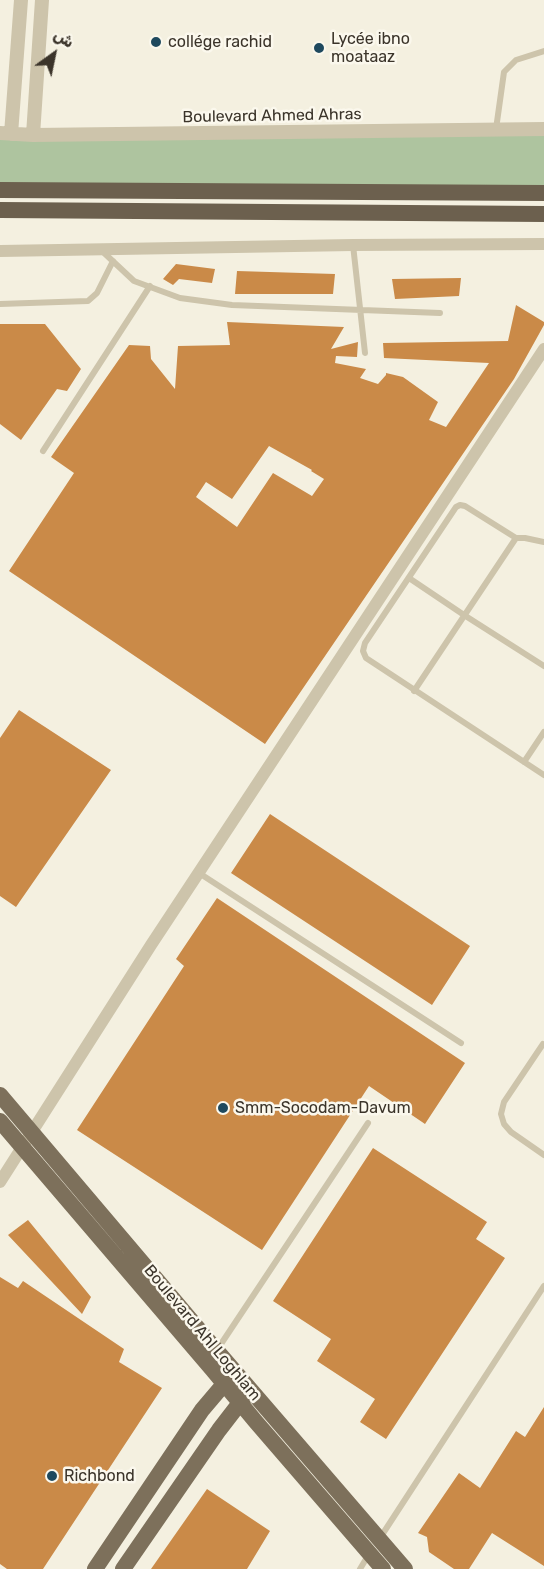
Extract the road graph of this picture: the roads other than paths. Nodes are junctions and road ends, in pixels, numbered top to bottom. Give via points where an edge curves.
1 (21, 0) edge
2 (42, 0) edge
3 (544, 51) edge
4 (496, 129) junction
5 (544, 129) edge
6 (5, 133) edge
7 (33, 135) junction
8 (0, 190) edge
9 (544, 193) edge
10 (0, 210) edge
11 (544, 214) edge
12 (544, 244) edge
13 (354, 245) junction
14 (100, 249) junction
15 (0, 251) edge
16 (113, 261) junction
17 (150, 286) junction
18 (0, 304) edge
19 (361, 310) junction
20 (440, 313) dead end
21 (544, 349) edge
22 (365, 353) dead end
23 (43, 451) dead end
24 (516, 538) junction
25 (544, 542) edge
26 (409, 578) junction
27 (464, 615) junction
28 (544, 666) edge
29 (414, 691) junction
30 (544, 732) edge
31 (524, 762) junction
32 (544, 775) edge
33 (199, 873) junction
34 (461, 1043) dead end
35 (543, 1044) edge
36 (0, 1095) edge
37 (0, 1121) edge
38 (368, 1123) dead end
39 (32, 1133) junction
40 (22, 1148) junction
41 (544, 1155) edge
42 (0, 1182) edge
43 (544, 1286) edge
44 (537, 1297) junction
45 (544, 1301) edge
46 (217, 1350) junction
47 (229, 1378) junction
48 (250, 1389) junction
49 (239, 1403) junction
50 (330, 1495) junction
51 (380, 1539) junction
52 (370, 1554) junction
53 (95, 1569) edge
54 (123, 1569) edge
55 (360, 1569) edge
56 (382, 1569) edge
57 (405, 1569) edge

1 - 6 street
2 - 7 street
3 - 4 lane via 516,60 504,72
4 - 5 street, Boulevard Ahmed Ahras
4 - 7 street, Boulevard Ahmed Ahras
6 - 7 street, Boulevard Ahmed Ahras
8 - 9 highway
10 - 11 highway
12 - 13 street
13 - 14 street
13 - 19 lane
14 - 15 street
14 - 16 lane
16 - 17 lane via 134,281
16 - 18 lane via 97,293 88,301
17 - 19 lane via 180,297 232,305
17 - 23 lane
19 - 20 lane
19 - 22 lane
21 - 33 street
24 - 25 lane
24 - 26 lane via 460,505
24 - 27 lane
26 - 27 lane
26 - 29 lane via 363,651 366,658
27 - 28 lane
27 - 29 lane
29 - 31 lane
30 - 31 lane
31 - 32 lane
33 - 34 lane
33 - 39 street
35 - 41 lane via 504,1102 501,1114 511,1132
36 - 39 main road, Boulevard Ahl Loghlam
37 - 40 main road, Boulevard Ahl Loghlam
38 - 46 lane
39 - 40 street
39 - 46 main road, Boulevard Ahl Loghlam
40 - 42 street
40 - 47 main road, Boulevard Ahl Loghlam
43 - 44 lane
44 - 45 lane
44 - 51 lane
46 - 47 main road, Boulevard Ahl Loghlam
47 - 48 main road, Boulevard Ahl Loghlam
47 - 49 main road, Boulevard Ahl Loghlam
47 - 53 main road via 202,1410
48 - 49 main road
48 - 50 main road, Boulevard Ahl Loghlam
49 - 50 main road, Boulevard Ahl Loghlam
49 - 54 main road
50 - 51 main road, Boulevard Ahl Loghlam
50 - 52 main road, Boulevard Ahl Loghlam
51 - 52 lane
51 - 57 main road, Boulevard Ahl Loghlam
52 - 55 lane
52 - 56 main road, Boulevard Ahl Loghlam

